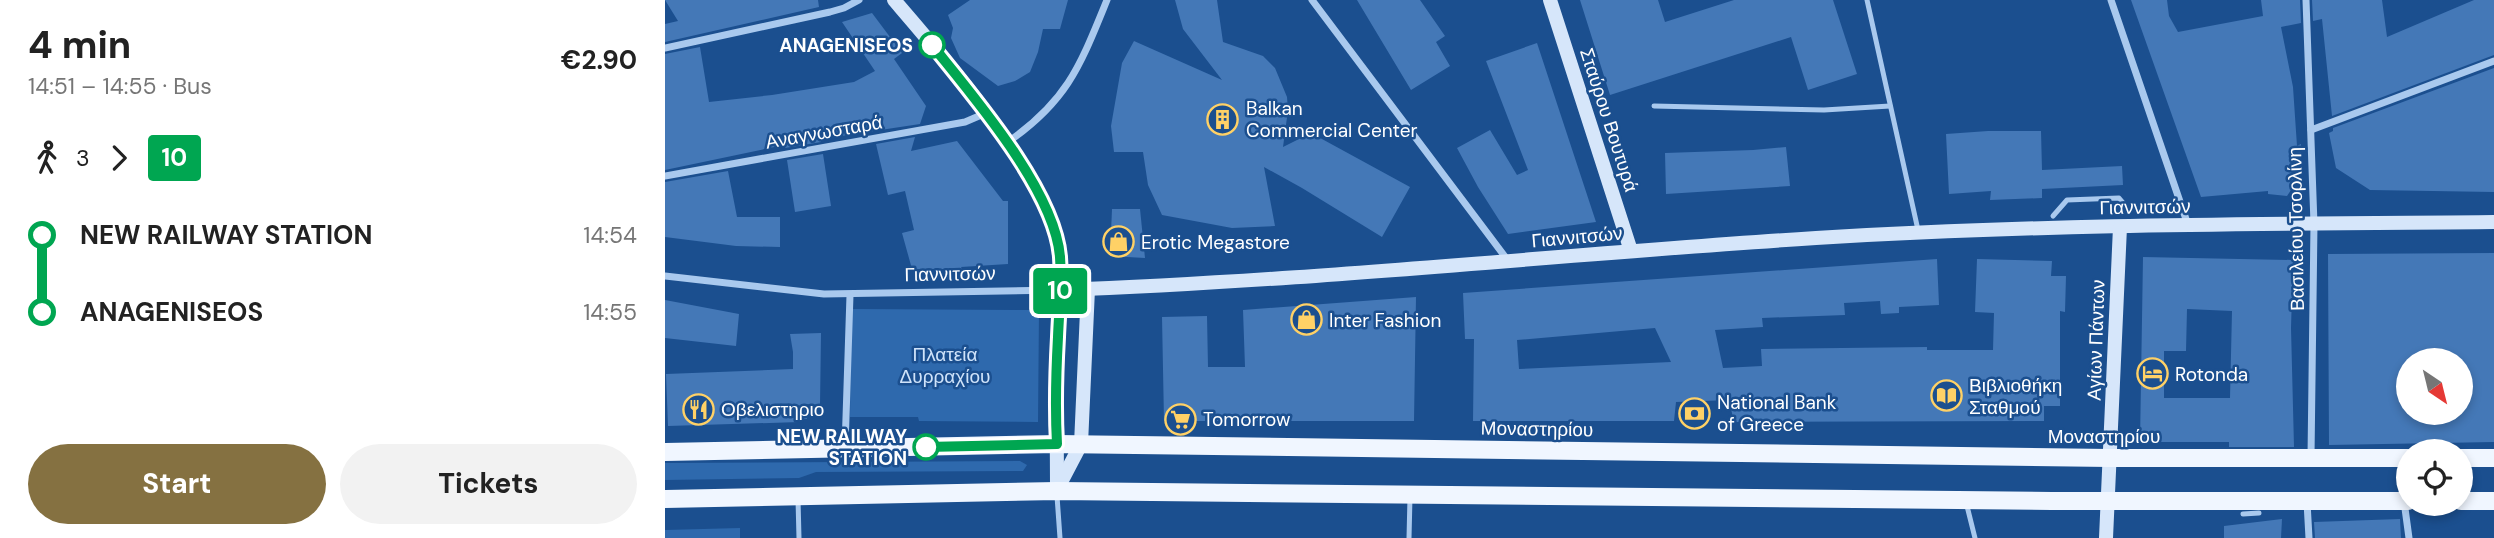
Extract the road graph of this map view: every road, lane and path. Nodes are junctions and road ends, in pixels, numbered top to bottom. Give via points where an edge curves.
1 (859, 0) edge
2 (894, 0) edge
3 (1107, 0) edge
4 (1312, 0) edge
5 (1550, 0) edge
6 (1867, 0) edge
7 (2111, 0) edge
8 (2306, 0) edge
9 (665, 48) edge
10 (2494, 61) edge
11 (1654, 106) dead end
12 (1890, 106) junction
13 (986, 113) junction
14 (2311, 130) junction
15 (1007, 143) junction
16 (665, 176) edge
17 (2129, 210) dead end
18 (2053, 216) dead end
19 (2494, 222) edge
20 (2314, 224) junction
21 (2188, 226) junction
22 (2120, 227) junction
23 (1918, 233) junction
24 (1631, 251) junction
25 (1509, 263) junction
26 (665, 276) edge
27 (1088, 289) junction
28 (1060, 290) junction
29 (850, 295) junction
30 (1057, 444) junction
31 (1081, 444) junction
32 (845, 448) junction
33 (665, 452) edge
34 (2110, 458) junction
35 (2311, 458) junction
36 (2396, 458) edge
37 (2473, 458) edge
38 (2494, 458) edge
39 (1057, 491) junction
40 (1410, 494) junction
41 (798, 496) junction
42 (665, 499) edge
43 (1965, 499) junction
44 (2108, 501) junction
45 (2307, 501) junction
46 (2396, 501) edge
47 (2473, 501) edge
48 (2494, 501) edge
49 (2259, 513) dead end
50 (2243, 514) dead end
51 (2407, 516) edge
52 (799, 538) edge
53 (1060, 538) edge
54 (1409, 538) edge
55 (1975, 538) edge
56 (2106, 538) edge
57 (2309, 538) edge
58 (2409, 538) edge

1 - 9 street via 830,12
2 - 13 main road
3 - 15 street via 1081,65 1052,106
4 - 25 street
5 - 24 main road, Σταύρου Βουτυρά
6 - 12 lane
7 - 21 street
8 - 14 street, Βασιλείου Τσορλίνη
10 - 14 street
11 - 12 lane via 1824,110
12 - 23 lane
13 - 15 main road
13 - 16 street, Αναγνωσταρά via 965,122
14 - 20 street, Βασιλείου Τσορλίνη
15 - 28 main road via 1050,215 1060,256
17 - 18 lane via 2119,198 2067,200
19 - 20 main road, Γιαννιτσών
20 - 21 main road, Γιαννιτσών
20 - 35 street, Βασιλείου Τσορλίνη
21 - 22 main road, Γιαννιτσών
22 - 23 main road, Γιαννιτσών
22 - 34 main road, Αγίων Πάντων
23 - 24 main road, Γιαννιτσών
24 - 25 main road, Γιαννιτσών
25 - 27 main road, Γιαννιτσών
26 - 29 street, Γιαννιτσών
27 - 28 main road, Γιαννιτσών
27 - 31 main road
28 - 29 street, Γιαννιτσών
28 - 30 main road
29 - 32 street
30 - 31 main road, Μοναστηρίου
30 - 32 main road, Μοναστηρίου
30 - 39 main road
31 - 34 main road, Μοναστηρίου
31 - 39 main road
32 - 33 main road, Μοναστηρίου
34 - 35 main road, Μοναστηρίου
34 - 44 main road, Αγίων Πάντων
35 - 36 main road, Μοναστηρίου
37 - 38 main road
39 - 40 main road
39 - 41 main road
39 - 53 lane
40 - 43 main road
40 - 54 lane
41 - 42 main road
41 - 52 lane
43 - 44 main road
43 - 55 lane
44 - 45 main road
44 - 56 main road, Αγίων Πάντων
45 - 46 main road
45 - 57 street
47 - 48 main road
49 - 50 lane
51 - 58 street

